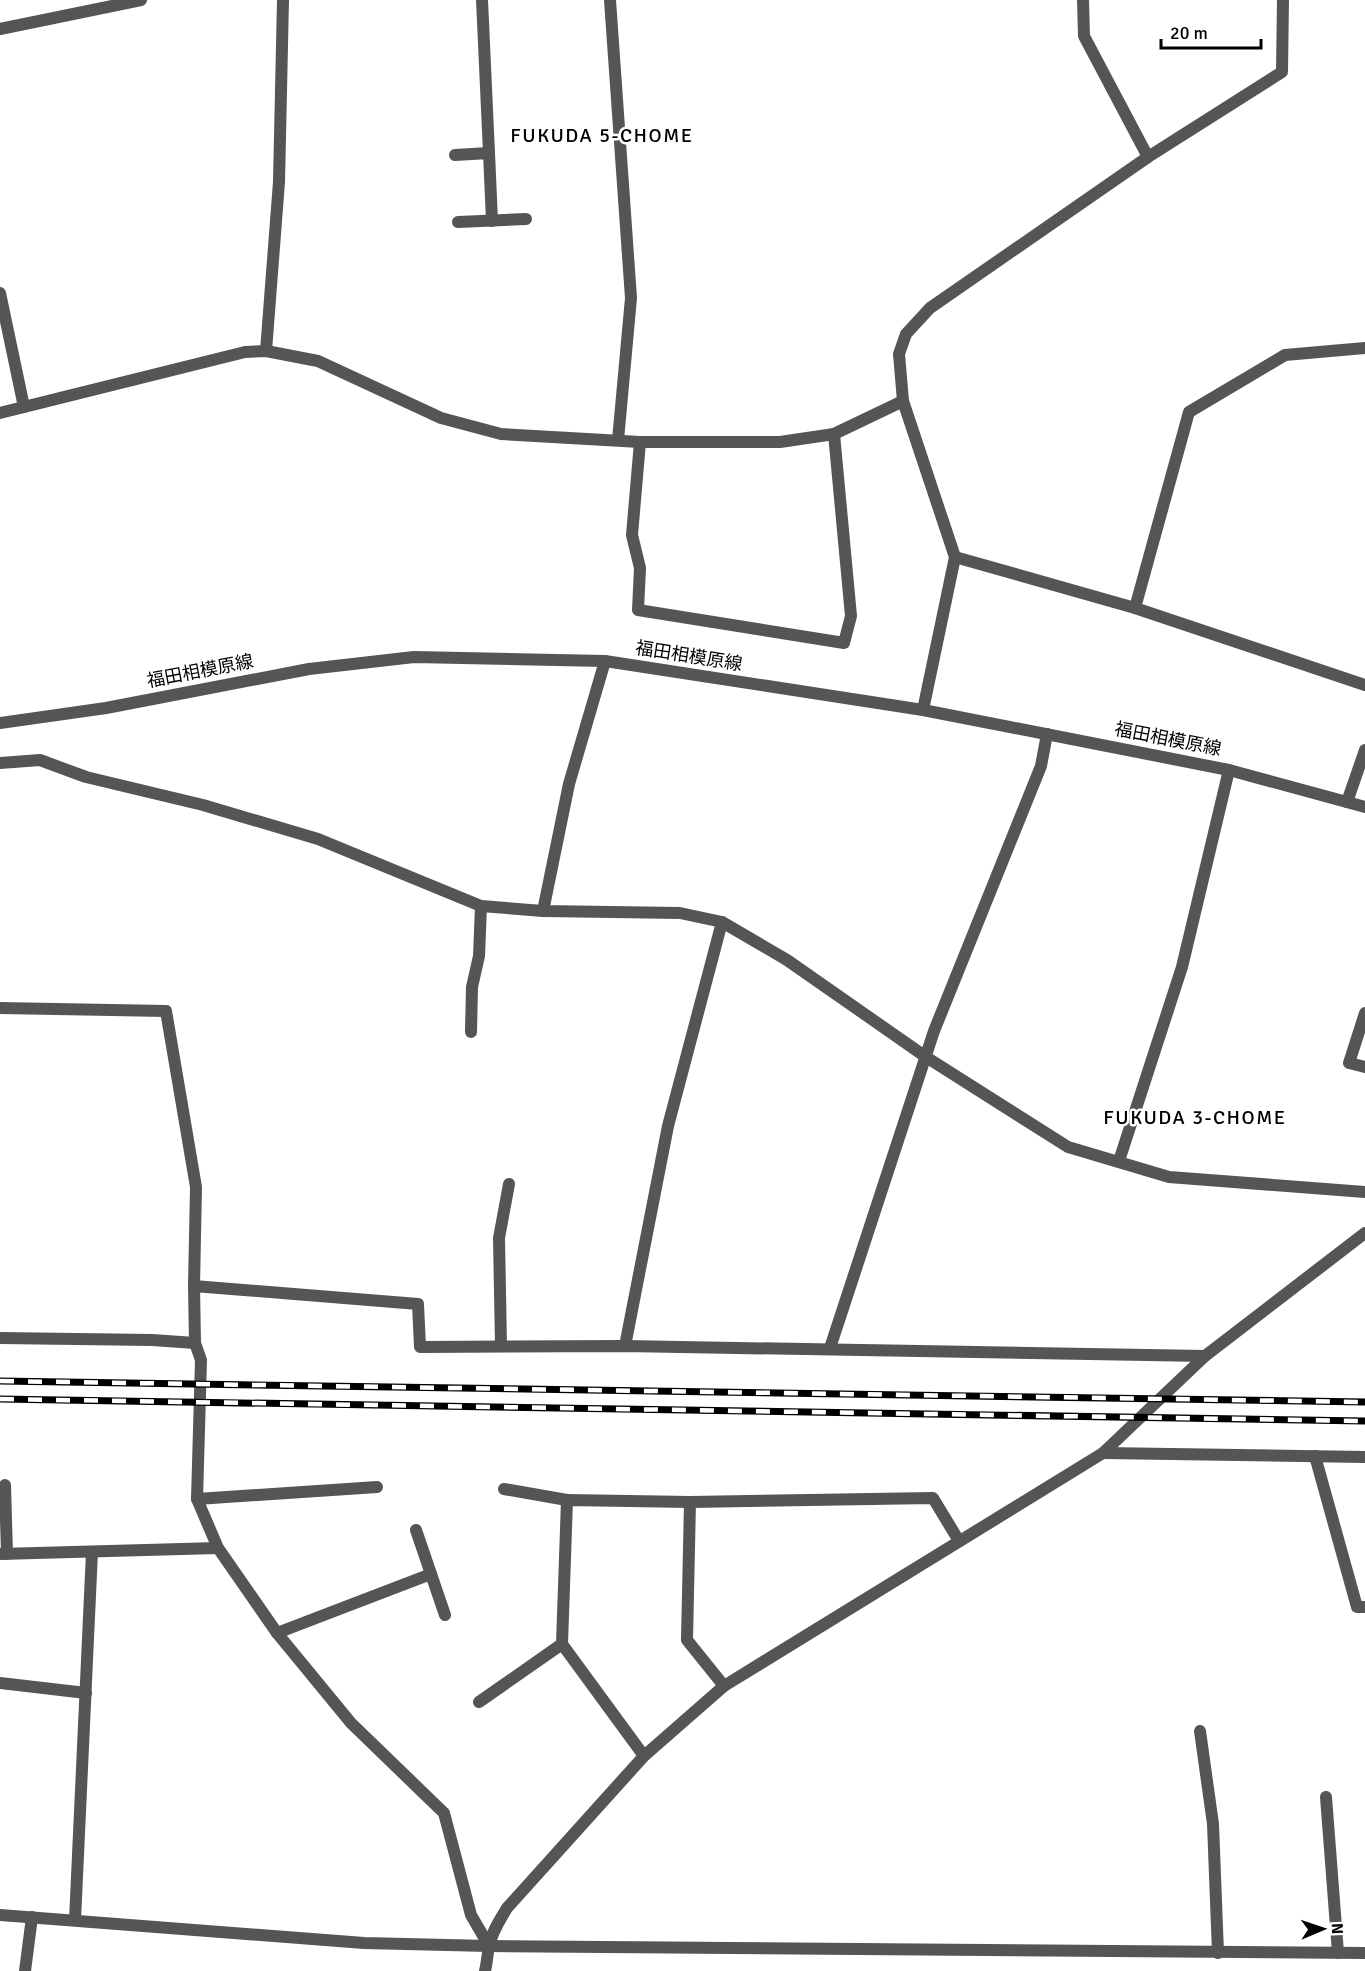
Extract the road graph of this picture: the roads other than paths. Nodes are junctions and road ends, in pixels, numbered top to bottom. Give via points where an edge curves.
1 (141, 0) edge
2 (283, 0) edge
3 (482, 0) edge
4 (610, 0) edge
5 (1083, 0) edge
6 (1284, 0) edge
7 (0, 29) edge
8 (489, 153) junction
9 (455, 155) dead end
10 (1148, 157) junction
11 (526, 219) dead end
12 (492, 221) junction
13 (458, 222) dead end
14 (0, 293) edge
15 (1365, 348) edge
16 (266, 351) junction
17 (903, 401) junction
18 (24, 407) junction
19 (0, 413) edge
20 (834, 434) junction
21 (618, 440) junction
22 (640, 442) junction
23 (955, 557) junction
24 (1136, 608) junction
25 (605, 661) junction
26 (1365, 685) edge
27 (923, 710) junction
28 (0, 723) edge
29 (1047, 734) junction
30 (1365, 750) edge
31 (0, 763) edge
32 (1229, 770) junction
33 (1347, 802) junction
34 (1365, 807) edge
35 (481, 906) junction
36 (543, 911) junction
37 (722, 922) junction
38 (0, 1008) edge
39 (1365, 1013) edge
40 (471, 1032) dead end
41 (926, 1057) junction
42 (1365, 1067) edge
43 (1119, 1161) junction
44 (508, 1184) dead end
45 (1365, 1192) edge
46 (1365, 1233) edge
47 (194, 1286) junction
48 (0, 1338) edge
49 (195, 1343) junction
50 (501, 1346) junction
51 (625, 1346) junction
52 (830, 1348) junction
53 (1205, 1356) junction
54 (1103, 1453) junction
55 (1316, 1456) junction
56 (1365, 1457) edge
57 (5, 1485) dead end
58 (377, 1487) dead end
59 (504, 1489) dead end
60 (197, 1499) junction
61 (567, 1500) junction
62 (690, 1502) junction
63 (416, 1530) dead end
64 (959, 1541) junction
65 (218, 1548) junction
66 (92, 1552) junction
67 (3, 1554) edge
68 (431, 1574) junction
69 (1365, 1607) edge
70 (445, 1615) dead end
71 (277, 1633) junction
72 (562, 1644) junction
73 (0, 1683) edge
74 (724, 1686) junction
75 (86, 1693) junction
76 (479, 1702) dead end
77 (1200, 1731) dead end
78 (644, 1756) junction
79 (1326, 1797) dead end
80 (0, 1915) edge
81 (32, 1917) junction
82 (75, 1920) junction
83 (489, 1946) junction
84 (1218, 1953) junction
85 (1338, 1953) junction
86 (1365, 1953) edge
87 (25, 1971) edge
88 (485, 1971) edge

1 - 7 street
2 - 16 street via 279,182
3 - 8 street
4 - 21 street via 631,297
5 - 10 street via 1083,36
6 - 10 street via 1282,72
8 - 9 street
8 - 12 street
10 - 17 street via 930,308 906,334 899,354
11 - 12 street
12 - 13 street
14 - 18 street
15 - 24 street via 1285,355 1189,412
16 - 18 street via 245,352
16 - 21 street via 318,361 441,418 501,434
17 - 20 street
17 - 23 street
18 - 19 street
20 - 22 street via 780,442
20 - 22 street via 851,616 844,643 638,610 640,568 632,535
21 - 22 street
23 - 24 street
23 - 27 street
24 - 26 street
25 - 27 street, 福田相模原線
25 - 28 street, 福田相模原線 via 414,657 309,669 106,708
25 - 36 street via 569,784
27 - 29 street, 福田相模原線
29 - 32 street, 福田相模原線
29 - 41 street via 1041,766
30 - 33 street
31 - 35 street via 40,760 86,777 203,805 318,839
32 - 33 street, 福田相模原線
32 - 43 street via 1182,967
33 - 34 street, 福田相模原線
35 - 36 street
35 - 40 street
36 - 37 street via 680,913
37 - 41 street via 788,960
37 - 51 street via 668,1126
38 - 47 street via 166,1011 196,1187
39 - 42 street via 1349,1063
41 - 43 street via 1068,1147
41 - 52 street
43 - 45 street via 1169,1176
44 - 50 street via 499,1238
46 - 53 street
47 - 49 street
47 - 50 street via 418,1304 420,1347
48 - 49 street
49 - 60 street via 201,1360
50 - 51 street
51 - 52 street
52 - 53 street
53 - 54 street
54 - 55 street
54 - 64 street
55 - 56 street
55 - 69 street via 1357,1607
57 - 67 street
58 - 60 street
59 - 61 street
60 - 65 street
61 - 62 street
61 - 72 street
62 - 64 street via 933,1498
62 - 74 street via 687,1640
63 - 68 street
64 - 74 street
65 - 66 street
65 - 71 street
66 - 67 street
66 - 75 street
68 - 70 street
68 - 71 street
71 - 83 street via 351,1723 444,1813 471,1915
72 - 76 street
72 - 78 street
73 - 75 street
74 - 78 street
75 - 82 street
77 - 84 street via 1213,1824
78 - 83 street via 507,1908
79 - 85 street
80 - 81 street
81 - 82 street
81 - 87 street
82 - 83 street via 364,1943
83 - 84 street
83 - 88 street
84 - 85 street
85 - 86 street

